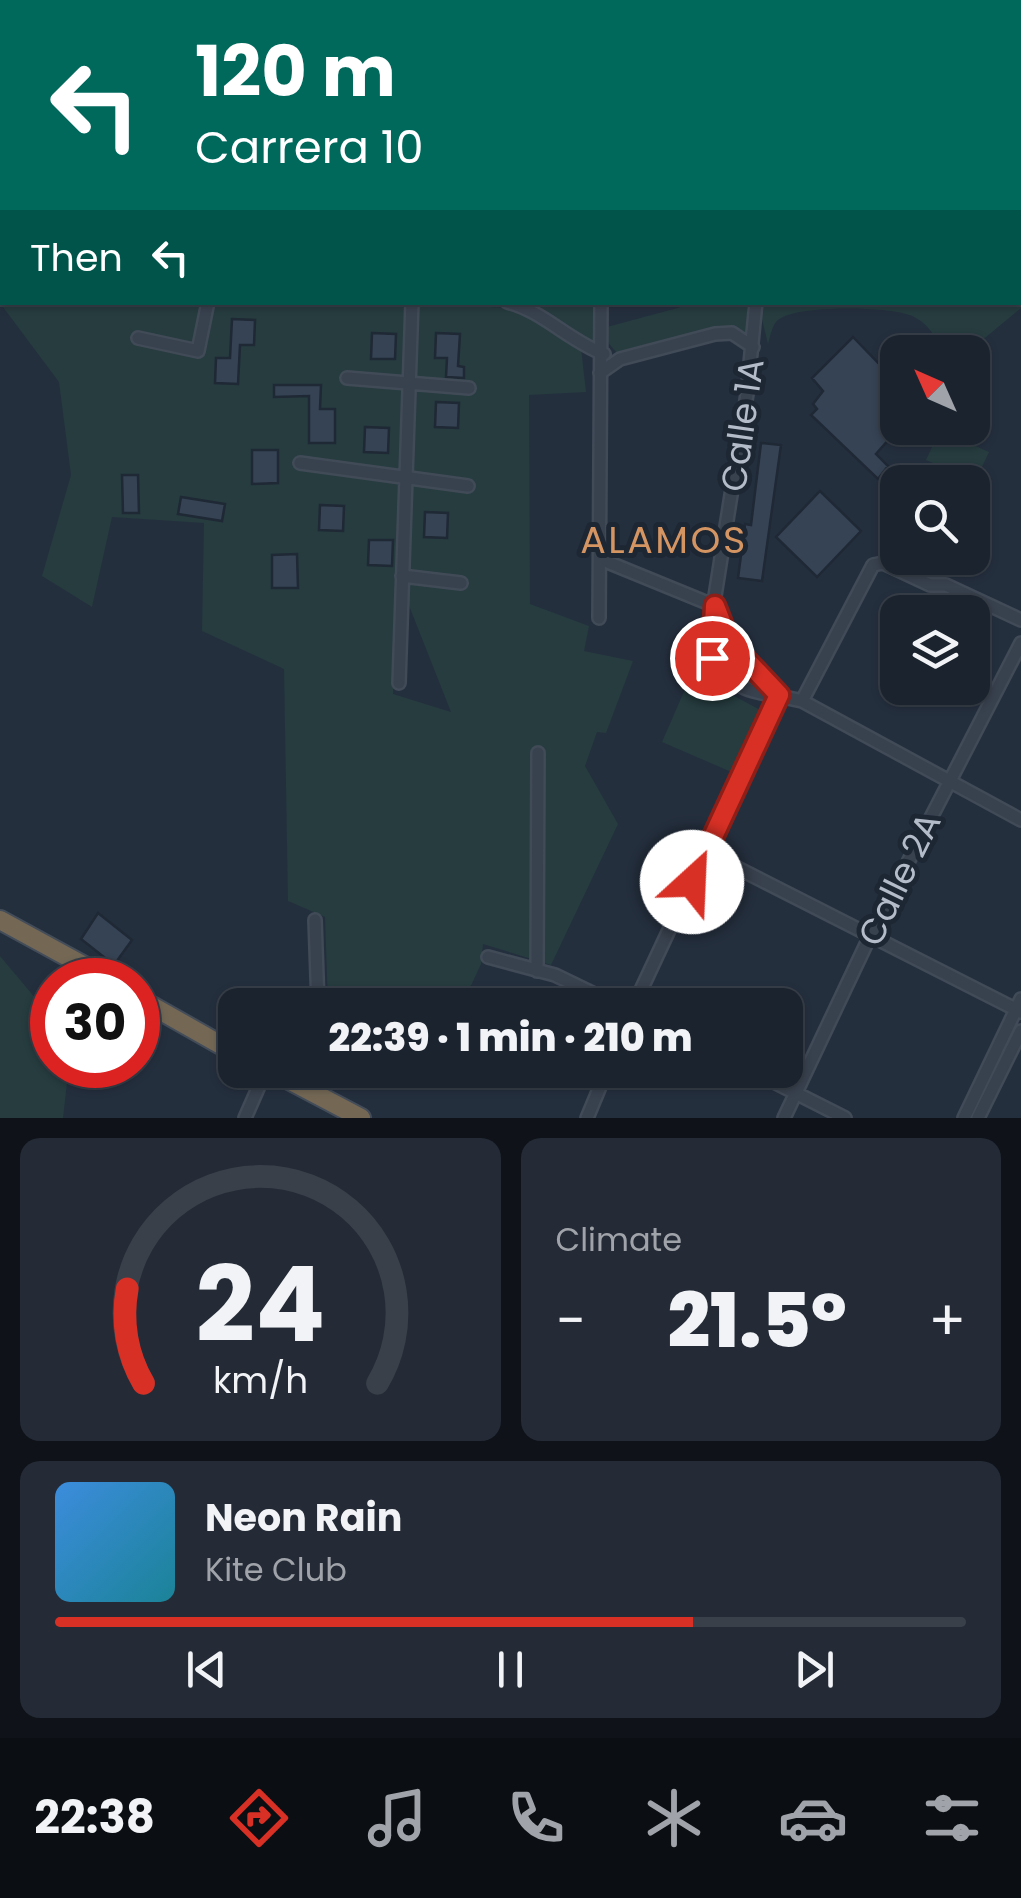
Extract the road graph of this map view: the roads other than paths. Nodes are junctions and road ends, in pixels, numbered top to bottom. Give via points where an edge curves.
1 (207, 305) edge
2 (412, 305) edge
3 (600, 305) edge
4 (756, 305) edge
5 (530, 306) edge
6 (138, 338) dead end
7 (753, 347) junction
8 (600, 353) junction
9 (620, 359) junction
10 (600, 373) junction
11 (347, 378) dead end
12 (409, 383) junction
13 (468, 388) dead end
14 (300, 463) dead end
15 (406, 477) junction
16 (468, 486) dead end
17 (600, 559) junction
18 (402, 576) junction
19 (461, 583) dead end
20 (715, 606) junction
21 (598, 618) dead end
22 (1021, 620) edge
23 (1021, 643) edge
24 (399, 684) dead end
25 (778, 694) junction
26 (802, 701) junction
27 (538, 753) dead end
28 (948, 780) junction
29 (1021, 820) edge
30 (706, 852) junction
31 (0, 920) edge
32 (316, 920) dead end
33 (871, 934) junction
34 (488, 956) dead end
35 (70, 958) edge
36 (537, 970) junction
37 (318, 988) edge
38 (578, 988) edge
39 (642, 988) edge
40 (1019, 1006) edge
41 (160, 1010) edge
42 (1021, 1031) edge
43 (218, 1043) edge
44 (259, 1088) edge
45 (319, 1088) edge
46 (600, 1088) edge
47 (786, 1088) edge
48 (984, 1091) junction
49 (796, 1093) junction
50 (245, 1118) edge
51 (361, 1118) edge
52 (587, 1118) edge
53 (784, 1118) edge
54 (845, 1118) edge
55 (964, 1118) edge
56 (978, 1118) edge

1 - 6 street via 198,352
2 - 12 street
3 - 8 street
4 - 7 street, Calle 1A
5 - 8 street via 569,339
7 - 9 street via 732,333 715,334
7 - 20 street, Calle 1A
8 - 9 street
8 - 10 street
9 - 10 street
10 - 17 street
11 - 12 street
12 - 13 street
12 - 15 street
14 - 15 street
15 - 16 street
15 - 18 street
17 - 20 street
17 - 21 street
18 - 19 street
18 - 24 street
20 - 25 street via 729,642
20 - 25 street, Calle 1A via 714,665 754,694
22 - 26 street via 946,585 873,565
23 - 28 street, Calle 2A
25 - 26 street
25 - 30 street
26 - 28 street
27 - 36 street
28 - 29 street
28 - 33 street, Calle 2A
30 - 33 street
30 - 39 street
31 - 35 highway
32 - 37 street
33 - 40 street
33 - 49 street, Calle 2A
34 - 36 street
36 - 38 street
40 - 48 street
41 - 43 highway
42 - 48 street
44 - 50 street
45 - 51 highway
46 - 52 street
47 - 49 street
48 - 55 street
48 - 56 street
49 - 53 street, Calle 2A
49 - 54 street

